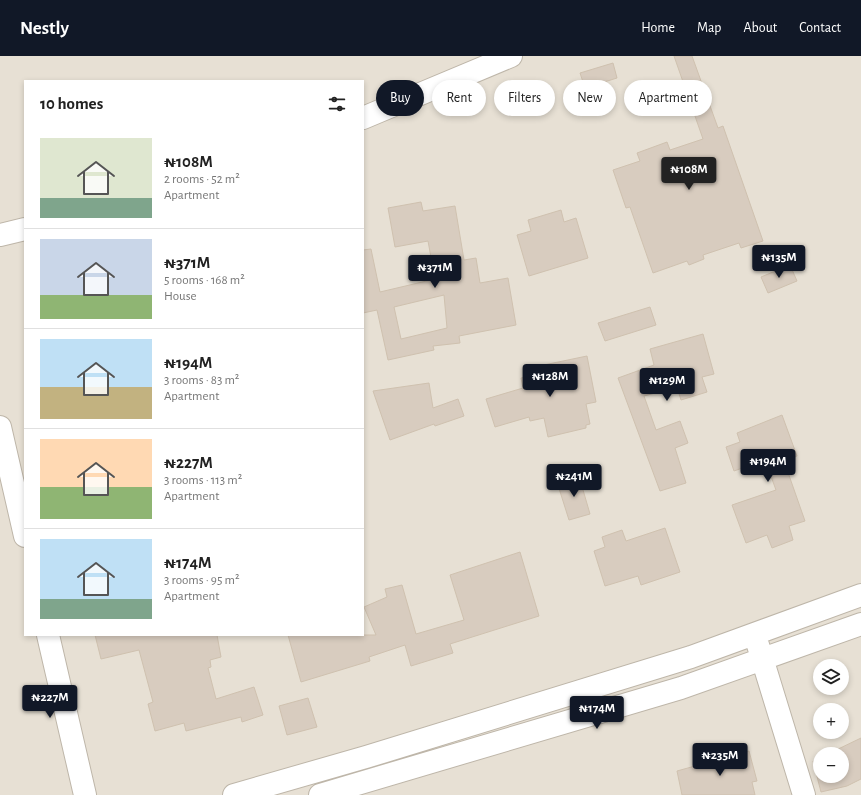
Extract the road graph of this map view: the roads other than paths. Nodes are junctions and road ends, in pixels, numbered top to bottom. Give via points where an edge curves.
1 (511, 56) edge
2 (364, 118) edge
3 (24, 229) edge
4 (0, 235) edge
5 (0, 427) edge
6 (24, 532) edge
7 (861, 595) edge
8 (861, 624) edge
9 (753, 634) junction
10 (48, 636) edge
11 (762, 659) junction
12 (85, 795) edge
13 (234, 795) edge
14 (320, 795) edge
15 (804, 795) edge

1 - 2 street
3 - 4 street
5 - 6 street
7 - 9 street
8 - 11 street
9 - 11 street
9 - 13 street via 691,657
10 - 12 street
11 - 14 street via 681,688
11 - 15 street

